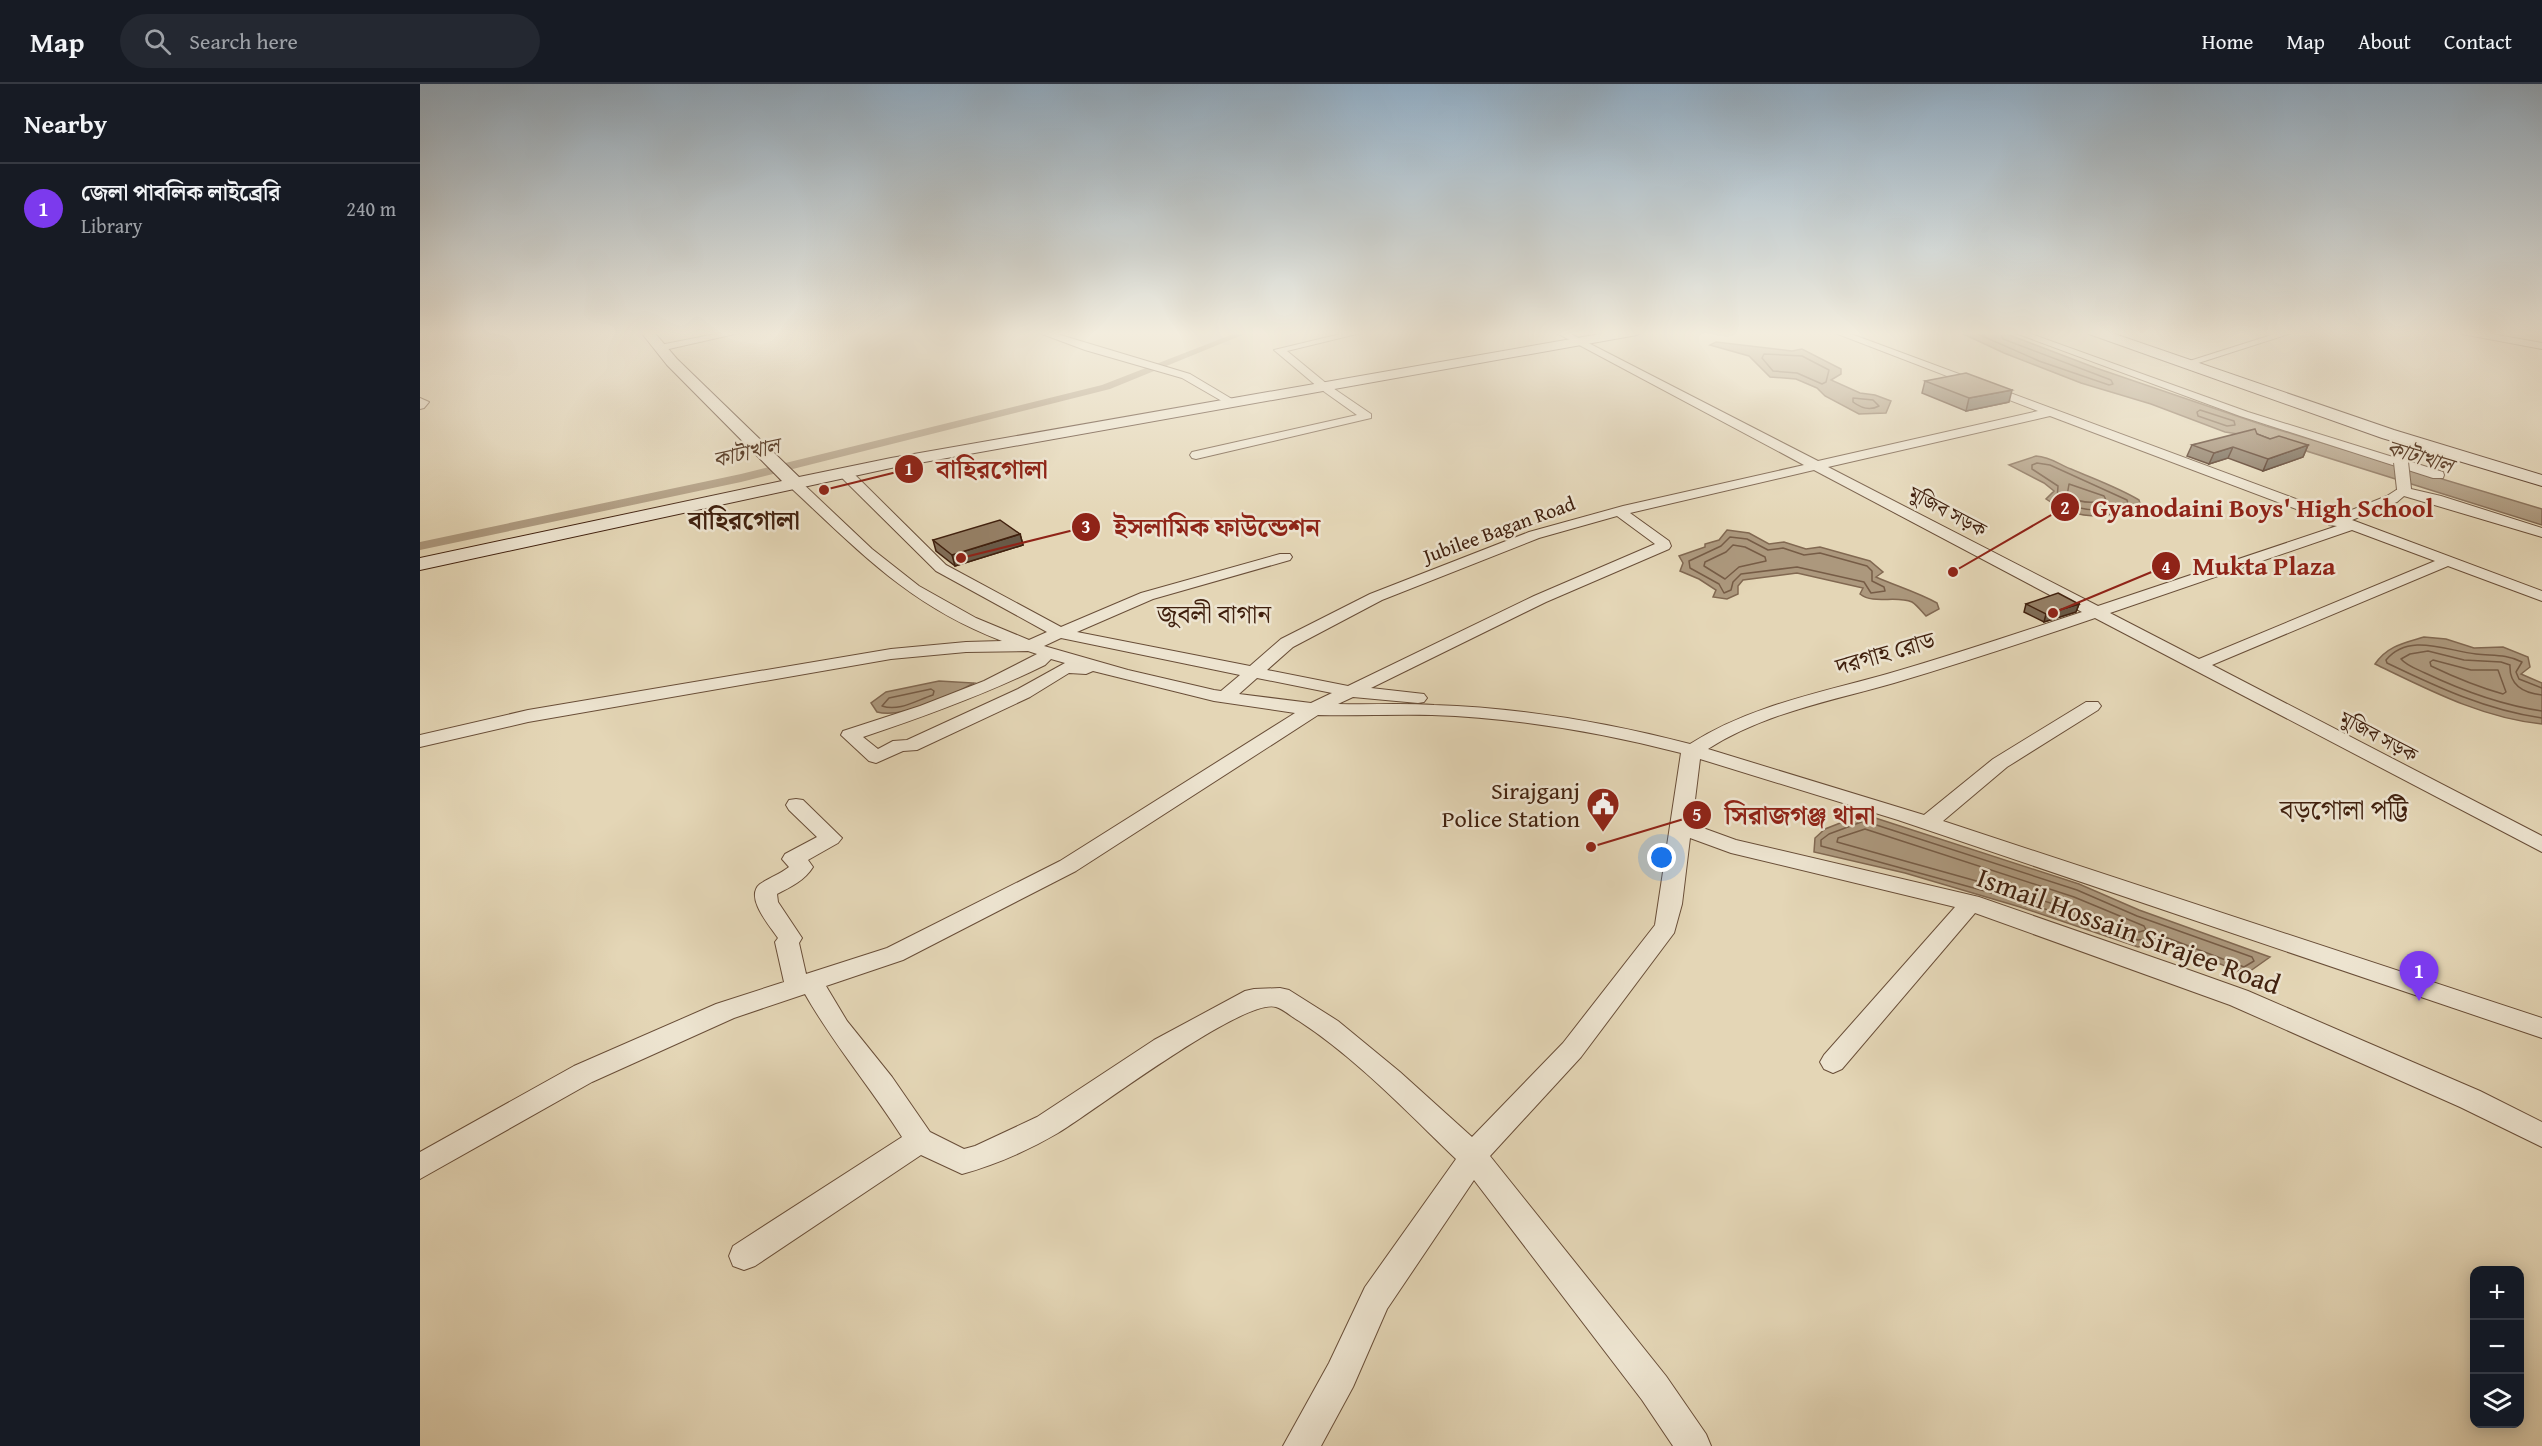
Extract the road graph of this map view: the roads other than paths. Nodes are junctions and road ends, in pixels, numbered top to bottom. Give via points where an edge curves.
1 (706, 395) edge
2 (1217, 395) edge
3 (1273, 395) edge
4 (1336, 395) edge
5 (1681, 395) edge
6 (2004, 395) edge
7 (2191, 395) edge
8 (2276, 395) edge
9 (420, 401) edge
10 (1230, 402) junction
11 (420, 406) edge
12 (2050, 412) junction
13 (2428, 446) junction
14 (1196, 455) dead end
15 (1817, 466) junction
16 (844, 472) junction
17 (2438, 475) dead end
18 (2539, 477) edge
19 (793, 481) junction
20 (2403, 490) junction
21 (1619, 511) junction
22 (2345, 523) junction
23 (2542, 533) edge
24 (1285, 557) dead end
25 (2447, 561) junction
26 (420, 564) edge
27 (2542, 596) edge
28 (2091, 609) junction
29 (1060, 633) junction
30 (1029, 646) junction
31 (1048, 653) junction
32 (2198, 665) junction
33 (1104, 670) junction
34 (1252, 672) junction
35 (1347, 692) junction
36 (1225, 697) junction
37 (2092, 706) dead end
38 (1314, 709) junction
39 (1562, 722) junction
40 (420, 741) edge
41 (1690, 752) junction
42 (796, 805) dead end
43 (1928, 823) junction
44 (1680, 827) junction
45 (2542, 845) edge
46 (1971, 903) junction
47 (804, 985) junction
48 (2542, 1028) edge
49 (1833, 1062) dead end
50 (2542, 1135) edge
51 (920, 1141) junction
52 (1474, 1157) junction
53 (420, 1166) edge
54 (744, 1256) dead end
55 (1300, 1446) edge
56 (1694, 1446) edge

1 - 19 main road
2 - 10 street
3 - 10 main road
4 - 14 street via 1367,416
5 - 15 street, মুজিব সড়ক
6 - 12 street
7 - 17 street
8 - 13 main road
9 - 11 street
10 - 16 main road
12 - 15 street, Jubilee Bagan Road
12 - 22 street
13 - 18 main road
13 - 20 street, bridge via 2402,459
15 - 21 street, Jubilee Bagan Road
15 - 28 street, মুজিব সড়ক
16 - 19 main road
16 - 29 street via 941,568
19 - 26 main road
19 - 30 street via 883,566 914,589 957,615
20 - 22 street, দরগাহ রোড
20 - 23 street
21 - 34 street, Jubilee Bagan Road via 1534,535 1376,597 1287,643
21 - 35 street via 1664,546 1540,598
22 - 25 street
22 - 28 street, দরগাহ রোড
24 - 29 street via 1147,596
25 - 27 street
25 - 32 street
28 - 32 street, মুজিব সড়ক
28 - 41 street, দরগাহ রোড via 1896,677 1791,705 1709,738
29 - 30 street
29 - 34 street
30 - 31 street
30 - 40 street via 891,654 528,716
31 - 33 street
31 - 33 street via 994,683 850,735 876,757 998,706 1066,668
32 - 45 street, মুজিব সড়ক
33 - 36 street
34 - 35 street
34 - 36 street, Jubilee Bagan Road
35 - 38 street
35 - 39 street via 1459,702
36 - 38 street
37 - 43 street via 2000,763
38 - 39 street via 1441,711
38 - 47 street via 1039,882 922,943
39 - 41 street via 1637,736
41 - 43 street
41 - 44 street
42 - 47 street via 831,838 793,859 802,867 766,891 767,903 790,938 787,942
43 - 48 street
44 - 46 street, Ismail Hossain Sirajee Road via 1731,846
44 - 52 street via 1666,927 1572,1050
46 - 49 street
46 - 50 street, Ismail Hossain Sirajee Road via 2239,998 2470,1099
47 - 51 street via 883,1085
47 - 53 street via 725,1011 583,1074
51 - 52 street via 962,1162 980,1157 1047,1125 1163,1047 1233,1009 1254,998 1280,997 1329,1028
51 - 54 street
52 - 55 street via 1376,1298 1341,1375
52 - 56 street via 1654,1388

